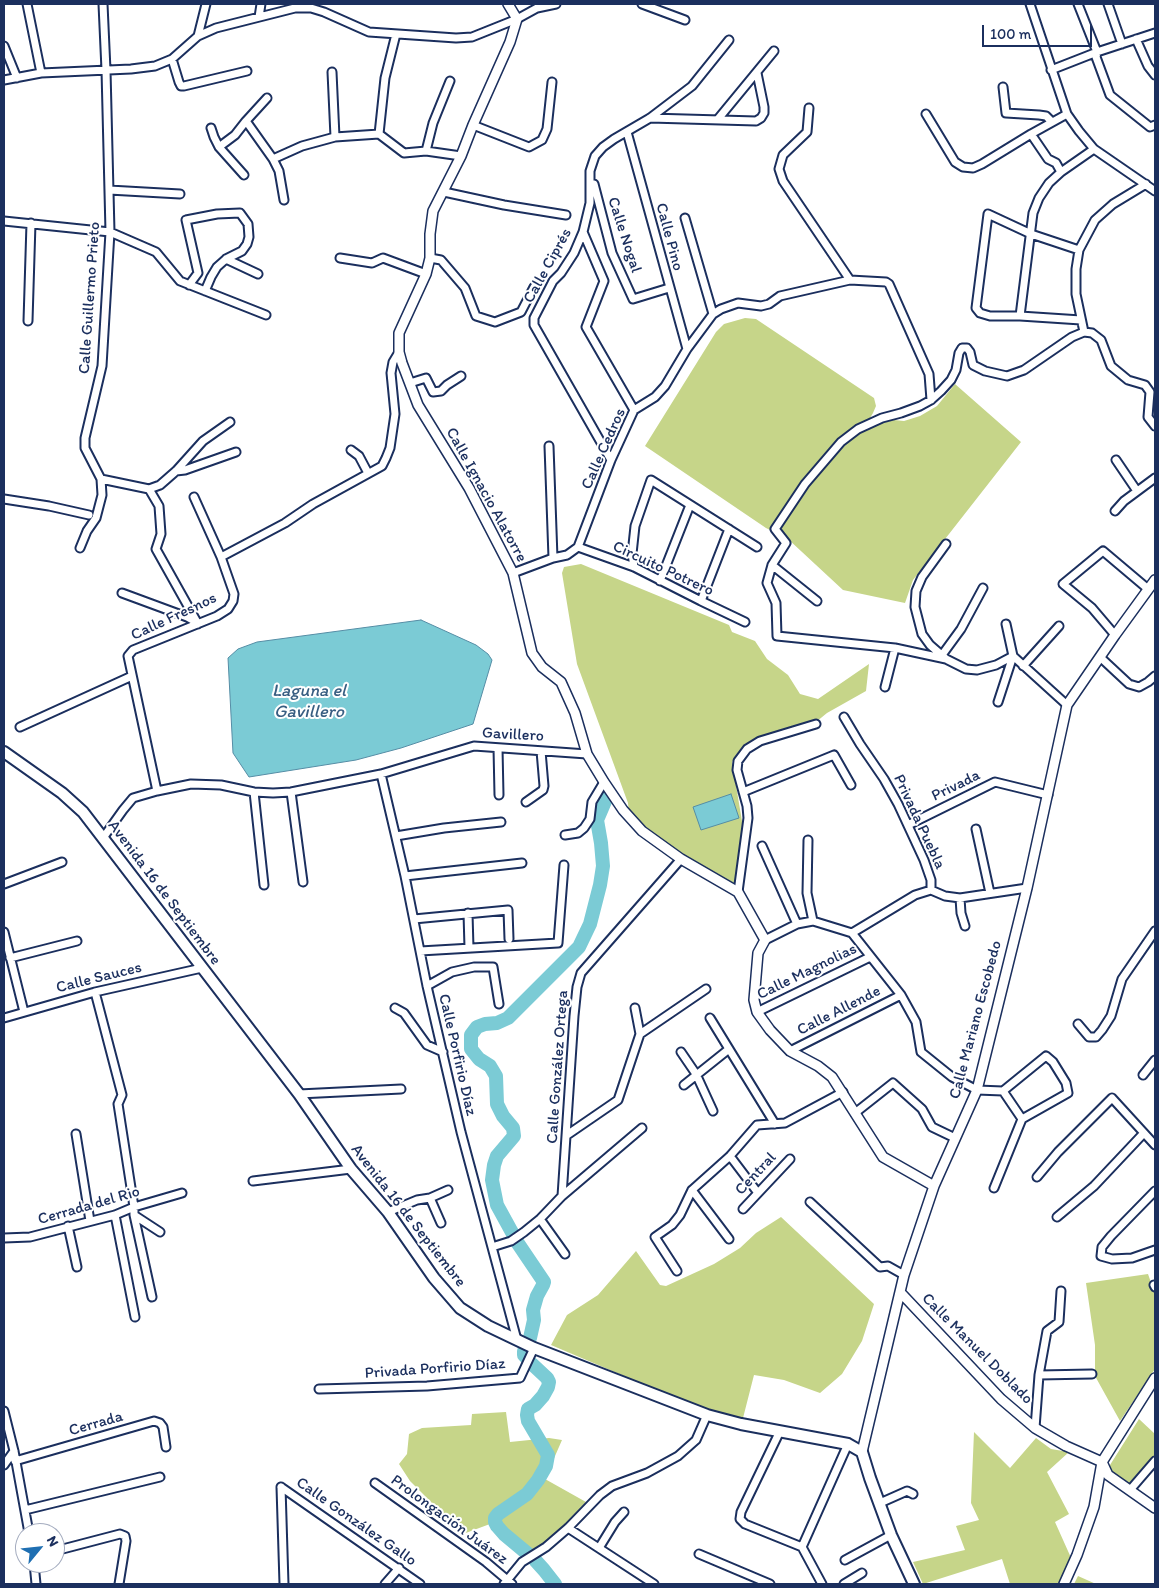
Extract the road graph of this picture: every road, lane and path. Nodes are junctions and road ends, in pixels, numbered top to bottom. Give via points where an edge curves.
1 (27, 4) edge
2 (103, 4) edge
3 (206, 4) edge
4 (261, 4) edge
5 (508, 4) edge
6 (556, 4) edge
7 (642, 4) edge
8 (1030, 4) edge
9 (1078, 4) edge
10 (1108, 4) edge
11 (324, 8) edge
12 (258, 17) junction
13 (517, 19) junction
14 (685, 20) dead end
15 (1155, 33) edge
16 (396, 34) junction
17 (198, 36) junction
18 (1136, 38) junction
19 (729, 40) dead end
20 (1122, 44) junction
21 (4, 46) edge
22 (774, 51) dead end
23 (1097, 52) junction
24 (172, 59) junction
25 (106, 70) junction
26 (1051, 70) junction
27 (247, 71) dead end
28 (332, 72) dead end
29 (41, 73) junction
30 (757, 73) junction
31 (1155, 75) edge
32 (16, 78) junction
33 (4, 80) edge
34 (450, 81) dead end
35 (552, 82) dead end
36 (1003, 86) dead end
37 (267, 98) dead end
38 (810, 108) dead end
39 (926, 114) dead end
40 (1067, 114) junction
41 (650, 118) junction
42 (718, 119) junction
43 (246, 121) junction
44 (1052, 122) junction
45 (473, 125) junction
46 (1153, 126) edge
47 (211, 128) dead end
48 (627, 132) junction
49 (379, 134) junction
50 (1031, 134) junction
51 (334, 137) junction
52 (219, 147) junction
53 (1094, 149) junction
54 (426, 151) junction
55 (461, 156) junction
56 (273, 159) junction
57 (590, 171) junction
58 (1061, 172) junction
59 (244, 175) dead end
60 (1146, 184) junction
61 (109, 190) junction
62 (1155, 191) edge
63 (444, 192) junction
64 (180, 194) dead end
65 (284, 200) dead end
66 (566, 215) dead end
67 (685, 218) dead end
68 (4, 221) edge
69 (30, 223) junction
70 (110, 232) junction
71 (583, 232) junction
72 (1031, 234) junction
73 (1079, 250) junction
74 (340, 258) dead end
75 (430, 258) junction
76 (226, 259) junction
77 (258, 274) dead end
78 (426, 274) junction
79 (850, 280) junction
80 (189, 285) junction
81 (534, 287) dead end
82 (669, 288) junction
83 (205, 291) junction
84 (713, 314) junction
85 (266, 315) dead end
86 (1020, 316) junction
87 (1081, 320) junction
88 (28, 321) dead end
89 (1084, 332) junction
90 (687, 349) junction
91 (399, 352) junction
92 (461, 376) dead end
93 (410, 382) junction
94 (931, 400) junction
95 (634, 410) junction
96 (230, 422) dead end
97 (1155, 426) edge
98 (549, 446) dead end
99 (351, 450) dead end
100 (236, 452) dead end
101 (611, 460) junction
102 (1116, 460) dead end
103 (176, 471) junction
104 (368, 473) junction
105 (1155, 478) edge
106 (101, 480) junction
107 (149, 489) junction
108 (1136, 492) junction
109 (194, 497) dead end
110 (4, 498) edge
111 (690, 505) junction
112 (1115, 511) dead end
113 (89, 515) dead end
114 (729, 529) junction
115 (946, 544) dead end
116 (578, 547) junction
117 (757, 547) dead end
118 (80, 548) dead end
119 (221, 557) junction
120 (554, 558) junction
121 (772, 565) junction
122 (634, 567) junction
123 (513, 573) junction
124 (1155, 580) edge
125 (660, 581) junction
126 (983, 588) dead end
127 (1148, 589) junction
128 (122, 593) dead end
129 (700, 601) junction
130 (817, 601) dead end
131 (745, 622) dead end
132 (198, 624) junction
133 (1006, 624) dead end
134 (1059, 626) dead end
135 (1115, 635) junction
136 (895, 648) junction
137 (1013, 656) junction
138 (944, 657) junction
139 (1100, 657) junction
140 (1023, 666) junction
141 (132, 676) junction
142 (1155, 676) edge
143 (885, 687) dead end
144 (998, 702) dead end
145 (1067, 705) junction
146 (844, 717) dead end
147 (816, 724) dead end
148 (20, 727) dead end
149 (498, 748) junction
150 (541, 751) junction
151 (4, 752) edge
152 (587, 754) junction
153 (381, 774) junction
154 (604, 782) junction
155 (851, 785) dead end
156 (158, 791) junction
157 (254, 792) junction
158 (291, 792) junction
159 (743, 792) junction
160 (499, 795) dead end
161 (1048, 795) junction
162 (526, 802) dead end
163 (501, 822) dead end
164 (908, 825) junction
165 (976, 829) dead end
166 (565, 835) dead end
167 (396, 836) junction
168 (103, 838) junction
169 (808, 840) dead end
170 (762, 846) dead end
171 (682, 860) junction
172 (62, 862) dead end
173 (522, 862) dead end
174 (564, 865) dead end
175 (405, 876) junction
176 (303, 882) dead end
177 (4, 884) edge
178 (264, 885) dead end
179 (1027, 888) junction
180 (931, 890) junction
181 (738, 892) junction
182 (990, 893) junction
183 (960, 898) junction
184 (468, 913) junction
185 (414, 920) junction
186 (813, 921) junction
187 (798, 924) junction
188 (965, 926) dead end
189 (1155, 931) edge
190 (4, 932) edge
191 (852, 933) junction
192 (509, 939) dead end
193 (765, 940) junction
194 (77, 941) dead end
195 (469, 948) junction
196 (420, 952) junction
197 (870, 957) junction
198 (10, 958) junction
199 (202, 968) junction
200 (427, 986) junction
201 (706, 989) dead end
202 (95, 992) junction
203 (901, 995) junction
204 (499, 1004) dead end
205 (395, 1008) dead end
206 (635, 1008) dead end
207 (24, 1012) junction
208 (757, 1012) junction
209 (4, 1018) edge
210 (710, 1018) dead end
211 (1078, 1024) dead end
212 (640, 1034) junction
213 (729, 1049) junction
214 (790, 1051) junction
215 (442, 1052) junction
216 (681, 1052) dead end
217 (1155, 1060) edge
218 (696, 1074) junction
219 (1144, 1075) dead end
220 (684, 1085) dead end
221 (401, 1089) dead end
222 (977, 1090) junction
223 (1003, 1091) junction
224 (843, 1092) junction
225 (299, 1094) junction
226 (713, 1111) dead end
227 (855, 1113) junction
228 (1022, 1119) junction
229 (775, 1124) junction
230 (642, 1128) dead end
231 (76, 1134) dead end
232 (1144, 1134) junction
233 (567, 1135) junction
234 (955, 1138) junction
235 (1155, 1145) edge
236 (730, 1156) junction
237 (790, 1159) dead end
238 (351, 1169) junction
239 (1037, 1177) dead end
240 (253, 1181) dead end
241 (934, 1186) junction
242 (994, 1188) dead end
243 (448, 1190) dead end
244 (692, 1190) junction
245 (1155, 1191) edge
246 (182, 1193) dead end
247 (758, 1193) junction
248 (562, 1196) junction
249 (430, 1198) junction
250 (810, 1202) dead end
251 (743, 1209) dead end
252 (134, 1211) junction
253 (388, 1212) junction
254 (115, 1215) junction
255 (1057, 1217) dead end
256 (540, 1219) junction
257 (90, 1221) junction
258 (441, 1223) dead end
259 (68, 1226) junction
260 (160, 1232) dead end
261 (4, 1238) edge
262 (729, 1239) dead end
263 (492, 1247) junction
264 (1155, 1250) edge
265 (565, 1254) dead end
266 (77, 1267) dead end
267 (677, 1271) dead end
268 (904, 1275) junction
269 (1061, 1291) dead end
270 (900, 1292) junction
271 (152, 1297) dead end
272 (135, 1317) dead end
273 (517, 1340) junction
274 (534, 1348) junction
275 (1092, 1374) dead end
276 (1039, 1375) junction
277 (1155, 1378) edge
278 (318, 1389) dead end
279 (4, 1411) edge
280 (707, 1415) junction
281 (1036, 1428) junction
282 (780, 1431) junction
283 (848, 1444) junction
284 (166, 1447) dead end
285 (14, 1451) junction
286 (862, 1452) junction
287 (15, 1461) junction
288 (1155, 1461) edge
289 (1102, 1462) junction
290 (4, 1465) edge
291 (160, 1477) dead end
292 (375, 1483) dead end
293 (1130, 1490) junction
294 (913, 1494) dead end
295 (880, 1503) junction
296 (1155, 1508) edge
297 (25, 1510) junction
298 (624, 1512) dead end
299 (27, 1523) edge
300 (568, 1528) junction
301 (891, 1536) junction
302 (802, 1547) junction
303 (65, 1548) edge
304 (599, 1548) junction
305 (699, 1554) dead end
306 (845, 1560) dead end
307 (399, 1568) junction
308 (862, 1572) dead end
309 (508, 1582) edge
310 (119, 1584) edge
311 (284, 1584) edge
312 (385, 1584) edge
313 (420, 1584) edge
314 (654, 1584) edge
315 (770, 1584) edge
316 (822, 1584) edge
317 (844, 1584) edge
318 (914, 1584) edge
319 (1064, 1584) edge

1 - 29 street
2 - 25 street, Calle Guillermo Prieto
3 - 17 street
4 - 12 street
5 - 13 street
6 - 13 street via 537,8
7 - 14 street
8 - 26 street
9 - 23 street
10 - 20 street
11 - 12 street via 295,8
11 - 16 street via 369,32
12 - 17 street
13 - 16 street via 472,37
13 - 45 street, Calle Ignacio Alatorre
15 - 18 street
16 - 49 street
17 - 24 street
18 - 20 street
18 - 31 street
19 - 41 street, Calle Ciprés via 692,86
20 - 23 street
21 - 32 street
22 - 30 street
23 - 26 street
23 - 46 street via 1096,58 1110,95
24 - 25 street via 155,66
24 - 27 street via 181,86
25 - 29 street
25 - 61 street, Calle Guillermo Prieto
26 - 40 street
28 - 51 street
29 - 32 street
30 - 42 street
30 - 42 street via 764,107 761,118 756,121
32 - 33 street
34 - 54 street via 432,123
35 - 45 street via 547,129 542,140 529,147
36 - 44 street via 1006,113 1039,114
37 - 43 street
38 - 79 street via 807,132 783,156 779,169 783,181
39 - 50 street via 955,162 973,168
40 - 44 street
40 - 53 street
41 - 42 street
41 - 48 street, Calle Ciprés
43 - 52 street
43 - 56 street
44 - 50 street
45 - 55 street, Calle Ignacio Alatorre
47 - 52 street
48 - 57 street, Calle Ciprés via 604,146 595,156
48 - 82 street, Calle Pino
49 - 51 street
49 - 54 street via 404,153
50 - 58 street
51 - 56 street
52 - 59 street
53 - 58 street
53 - 60 street
54 - 55 street
55 - 63 street, Calle Ignacio Alatorre
56 - 65 street via 279,170
57 - 71 street, Calle Ciprés via 590,203
57 - 82 street, Calle Nogal via 612,253 633,299
58 - 72 street via 1039,198 1033,213
60 - 62 street
60 - 73 street via 1112,204 1095,220
61 - 64 street
61 - 70 street, Calle Guillermo Prieto
63 - 66 street
63 - 75 street, Calle Ignacio Alatorre via 433,211
67 - 84 street
68 - 69 street
69 - 70 street
69 - 88 street
70 - 80 street via 156,252 180,281
70 - 106 street, Calle Guillermo Prieto via 102,366 85,438 85,448
71 - 95 street, Calle Nogal via 604,281 586,327
71 - 101 street, Calle Ciprés via 570,259 553,281 534,318 534,325
72 - 73 street
72 - 86 street
72 - 86 street via 988,214 976,308 990,316
73 - 87 street via 1076,294
74 - 78 street via 372,263 383,258
75 - 78 street, Calle Ignacio Alatorre
75 - 81 street via 440,260 465,288 476,316 494,322 521,312
76 - 77 street
76 - 80 street via 242,251 247,244 248,224 240,213 186,220 198,273
76 - 83 street via 211,276
78 - 91 street, Calle Ignacio Alatorre via 399,333
79 - 84 street via 780,296 761,306 729,306
79 - 94 street via 886,282 892,287 929,374
80 - 83 street
82 - 90 street, Calle Pino
83 - 85 street
84 - 90 street, Calle Cedros
86 - 87 street
87 - 89 street
89 - 94 street via 1024,370 1007,376 985,372 973,365 970,352 962,348 951,380
89 - 97 street via 1092,333 1100,340 1111,366 1128,380 1145,385 1150,392 1148,417
90 - 95 street, Calle Cedros via 665,386 655,397
91 - 93 street, Calle Ignacio Alatorre
91 - 104 street via 391,373 395,414 390,448 382,466
92 - 93 street via 440,391 433,392 426,378
93 - 123 street, Calle Ignacio Alatorre via 418,405 469,488
94 - 121 street via 858,429 841,442 805,484 775,529 786,543
95 - 101 street, Calle Cedros
96 - 103 street via 203,441
98 - 120 street
99 - 104 street via 359,456
100 - 103 street
101 - 116 street, Calle Cedros
102 - 108 street
103 - 107 street via 160,485
104 - 119 street
105 - 108 street
106 - 107 street
106 - 118 street via 102,495 96,518
107 - 132 street via 159,506 160,534 156,549
108 - 112 street
109 - 119 street, Calle Fresnos
110 - 113 street
111 - 114 street
111 - 122 street via 651,480 635,526
111 - 125 street
114 - 117 street
114 - 129 street
115 - 138 street via 922,578 915,600 922,634
116 - 120 street via 567,555
116 - 122 street, Circuito Potrero
119 - 132 street, Calle Fresnos via 232,586 233,601 228,609
120 - 123 street
121 - 130 street
121 - 136 street via 766,584 776,603 778,636
122 - 125 street, Circuito Potrero
123 - 152 street, Calle Ignacio Alatorre via 532,653 542,667 560,682 575,713
124 - 127 street, Calle Mariano Escobedo
125 - 129 street, Circuito Potrero
126 - 138 street
127 - 135 street, Calle Mariano Escobedo
127 - 135 street via 1103,552 1063,584 1092,608
128 - 132 street
129 - 131 street, Circuito Potrero
132 - 141 street, Calle Fresnos via 130,652
133 - 137 street
134 - 140 street
135 - 139 street, Calle Mariano Escobedo
136 - 138 street
136 - 143 street
137 - 138 street via 977,670 966,669
137 - 140 street
137 - 144 street
139 - 142 street via 1129,684 1139,687
139 - 145 street, Calle Mariano Escobedo
140 - 145 street
141 - 148 street
141 - 156 street, Calle Fresnos
145 - 161 street, Calle Mariano Escobedo
146 - 164 street, Privada Puebla via 884,779
147 - 159 street via 760,741 747,749 738,761 737,770
149 - 150 street, Gavillero
149 - 153 street, Gavillero via 474,746
149 - 160 street
150 - 152 street, Gavillero
150 - 162 street via 543,790
151 - 168 main road, Avenida 16 de Septiembre via 62,793 83,812
152 - 154 street, Calle Ignacio Alatorre
153 - 158 street, Gavillero
153 - 167 street, Calle Porfirio Díaz
154 - 166 street via 592,802 590,819 584,828 578,833
154 - 171 street, Calle Ignacio Alatorre via 642,831
155 - 159 street via 834,754
156 - 157 street, Gavillero via 191,784 221,785
156 - 168 street, Gavillero via 133,798
157 - 158 street, Gavillero
157 - 178 street
158 - 176 street
159 - 181 street via 748,818
161 - 164 street, Privada via 995,782
161 - 179 street, Calle Mariano Escobedo
163 - 167 street
164 - 180 street, Privada Puebla via 931,880
165 - 182 street
167 - 175 street, Calle Porfirio Díaz
168 - 199 main road, Avenida 16 de Septiembre
169 - 186 street via 807,893
170 - 187 street
171 - 181 street, Calle Ignacio Alatorre
171 - 233 street, Calle González Ortega via 581,973 574,1016
172 - 177 street
173 - 175 street
174 - 195 street via 558,943
175 - 185 street, Calle Porfirio Díaz
179 - 182 street
179 - 222 street, Calle Mariano Escobedo
180 - 183 street
180 - 191 street
181 - 193 street
182 - 183 street
183 - 188 street
184 - 185 street
184 - 192 street via 508,910
184 - 195 street
185 - 196 street, Calle Porfirio Díaz
186 - 187 street
186 - 191 street
187 - 193 street
189 - 211 street via 1122,979 1111,1016 1102,1030 1096,1037 1089,1037
190 - 198 street
191 - 197 street
193 - 208 street via 758,953 754,1000
194 - 198 street
195 - 196 street
196 - 200 street, Calle Porfirio Díaz
197 - 203 street
197 - 208 street, Calle Magnolias
198 - 207 street
199 - 202 street, Calle Sauces
199 - 225 main road, Avenida 16 de Septiembre
200 - 204 street via 452,972 474,966 493,968
200 - 215 street, Calle Porfirio Díaz
201 - 212 street
202 - 207 street, Calle Sauces
202 - 252 street via 122,1095 118,1104
203 - 214 street, Calle Allende
203 - 222 street via 916,1022 921,1052 952,1077
205 - 215 street via 404,1013 427,1045
206 - 212 street
207 - 209 street, Calle Sauces
208 - 214 street
210 - 213 street
212 - 233 street via 618,1100
213 - 218 street
213 - 229 street
214 - 224 street via 818,1066
215 - 263 street, Calle Porfirio Díaz
216 - 218 street
217 - 219 street
218 - 220 street
218 - 226 street
221 - 225 street
222 - 223 street
222 - 234 street, Calle Mariano Escobedo
223 - 228 street
223 - 228 street via 1046,1056 1052,1062 1068,1092
224 - 227 street
224 - 229 street via 785,1123
225 - 238 main road, Avenida 16 de Septiembre
227 - 234 street via 894,1082 922,1109 932,1127
227 - 241 street via 883,1157
228 - 242 street
229 - 236 street via 757,1124
230 - 248 street
231 - 257 street
232 - 235 street
232 - 239 street via 1112,1098
232 - 255 street via 1094,1186
233 - 248 street, Calle González Ortega
234 - 241 street, Calle Mariano Escobedo
236 - 244 street
236 - 247 street
237 - 247 street, Central
238 - 240 street
238 - 253 main road, Avenida 16 de Septiembre
241 - 268 street, Calle Mariano Escobedo
243 - 249 street
244 - 262 street
244 - 267 street via 680,1215 655,1237
245 - 264 street via 1111,1236 1102,1248 1102,1256 1132,1258
246 - 252 street, Cerrada del Rio
247 - 251 street, Central
248 - 256 street
249 - 253 street
249 - 258 street
250 - 268 street via 880,1267 888,1266
252 - 254 street, Cerrada del Rio
252 - 260 street
252 - 271 street
253 - 273 main road, Avenida 16 de Septiembre via 434,1278 460,1308
254 - 257 street, Cerrada del Rio
254 - 272 street
256 - 263 street via 511,1241
256 - 265 street
257 - 259 street, Cerrada del Rio
259 - 261 street, Cerrada del Rio via 30,1237
259 - 266 street
263 - 273 street, Calle Porfirio Díaz
268 - 270 street, Calle Mariano Escobedo
269 - 276 street via 1058,1322 1046,1331
270 - 281 street, Calle Manuel Doblado via 1001,1399
270 - 286 street, Calle Mariano Escobedo
273 - 274 main road, Avenida 16 de Septiembre
274 - 278 street, Privada Porfirio Díaz via 520,1378 427,1386
274 - 280 main road, Avenida 16 de Septiembre
275 - 276 street
276 - 281 street
277 - 289 street
279 - 285 street
280 - 282 main road, Avenida 16 de Septiembre
280 - 300 street via 696,1440 678,1456 647,1473 612,1486
281 - 289 street, Calle Manuel Doblado
282 - 283 main road, Avenida 16 de Septiembre
282 - 302 street via 740,1512 740,1519
283 - 286 main road, Avenida 16 de Septiembre
283 - 302 street
284 - 287 street, Cerrada via 163,1427 154,1421
285 - 287 street
285 - 290 street
286 - 295 main road
287 - 297 street
288 - 293 street
289 - 293 street, Calle Manuel Doblado via 1108,1475
289 - 319 street via 1094,1507
291 - 297 street
292 - 309 street, Prolongación Juárez via 486,1562
293 - 296 street, Calle Manuel Doblado
294 - 295 street via 908,1491
295 - 301 main road
297 - 299 street
298 - 304 street
300 - 304 street
300 - 309 street via 522,1562
301 - 306 street
301 - 318 main road
302 - 316 street
303 - 310 street via 120,1534 125,1536
304 - 314 street
305 - 315 street
307 - 311 street, Calle González Gallo via 281,1487
307 - 312 street
307 - 313 street, Calle González Gallo
308 - 317 street

